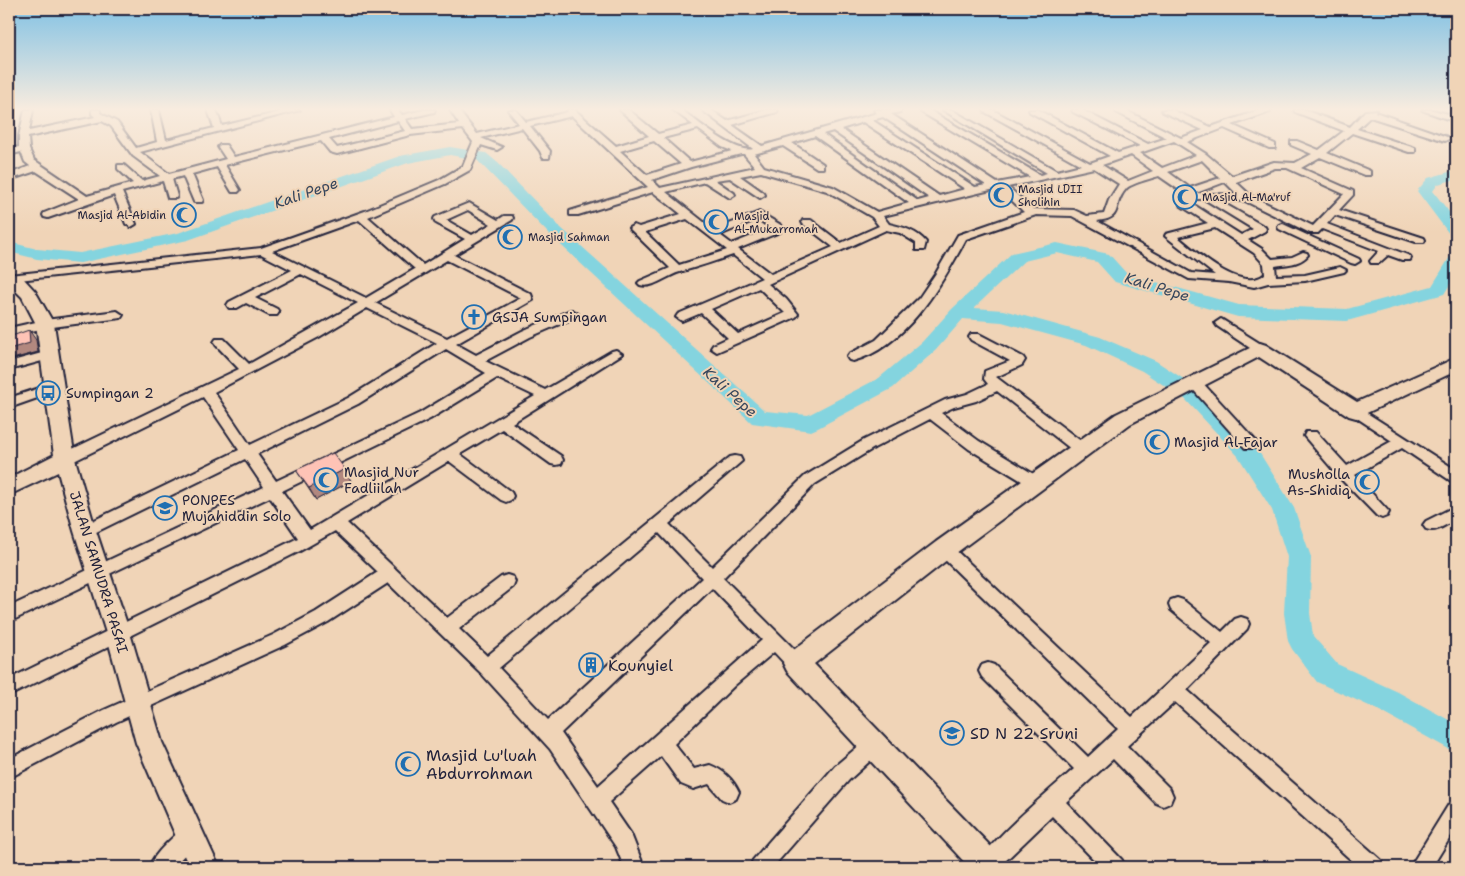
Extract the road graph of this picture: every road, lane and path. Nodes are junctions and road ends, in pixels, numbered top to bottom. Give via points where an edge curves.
1 (24, 151) edge
2 (134, 151) edge
3 (225, 151) edge
4 (270, 151) edge
5 (473, 151) edge
6 (544, 151) edge
7 (615, 151) edge
8 (671, 151) edge
9 (740, 151) edge
10 (749, 151) edge
11 (797, 151) edge
12 (841, 151) edge
13 (868, 151) edge
14 (913, 151) edge
15 (944, 151) edge
16 (993, 151) edge
17 (1016, 151) edge
18 (1065, 151) edge
19 (1107, 151) edge
20 (1136, 151) edge
21 (1194, 151) edge
22 (1311, 151) edge
23 (1323, 151) edge
24 (743, 152) junction
25 (1133, 152) junction
26 (546, 154) dead end
27 (1319, 154) junction
28 (1202, 156) junction
29 (1118, 157) junction
30 (232, 161) junction
31 (34, 164) junction
32 (220, 164) junction
33 (688, 165) junction
34 (1092, 165) junction
35 (820, 166) dead end
36 (121, 167) dead end
37 (1291, 167) junction
38 (9, 168) edge
39 (761, 169) junction
40 (186, 172) junction
41 (1163, 172) junction
42 (1367, 173) dead end
43 (731, 174) junction
44 (1055, 174) junction
45 (9, 177) edge
46 (167, 177) junction
47 (1039, 178) junction
48 (645, 179) junction
49 (707, 179) junction
50 (1229, 179) junction
51 (140, 184) junction
52 (1124, 184) junction
53 (998, 185) junction
54 (235, 190) dead end
55 (656, 190) junction
56 (973, 190) junction
57 (116, 191) junction
58 (1191, 194) junction
59 (730, 195) dead end
60 (760, 195) dead end
61 (172, 196) dead end
62 (1206, 197) junction
63 (1247, 198) junction
64 (938, 199) junction
65 (86, 200) junction
66 (198, 200) dead end
67 (916, 204) junction
68 (1332, 211) junction
69 (574, 213) dead end
70 (1031, 213) junction
71 (48, 215) dead end
72 (689, 215) junction
73 (876, 215) junction
74 (361, 216) junction
75 (806, 222) dead end
76 (1094, 222) junction
77 (132, 224) dead end
78 (1216, 224) junction
79 (884, 227) junction
80 (1283, 227) dead end
81 (1318, 228) junction
82 (713, 234) junction
83 (1305, 238) junction
84 (472, 239) junction
85 (1241, 239) junction
86 (1420, 240) dead end
87 (841, 248) junction
88 (920, 248) dead end
89 (733, 250) junction
90 (1386, 250) junction
91 (263, 251) junction
92 (446, 255) junction
93 (1303, 256) dead end
94 (1406, 258) dead end
95 (1355, 261) dead end
96 (1375, 261) dead end
97 (1269, 263) junction
98 (421, 269) junction
99 (677, 269) junction
100 (302, 270) junction
101 (1340, 270) dead end
102 (9, 278) edge
103 (1229, 279) junction
104 (764, 280) junction
105 (1268, 280) junction
106 (644, 283) dead end
107 (246, 298) junction
108 (365, 304) junction
109 (233, 305) dead end
110 (703, 308) junction
111 (273, 312) dead end
112 (572, 314) dead end
113 (117, 315) dead end
114 (682, 317) dead end
115 (1221, 322) dead end
116 (46, 324) junction
117 (9, 332) edge
118 (975, 337) dead end
119 (736, 339) junction
120 (220, 342) dead end
121 (446, 343) junction
122 (717, 348) dead end
123 (1260, 349) junction
124 (616, 354) dead end
125 (49, 355) junction
126 (853, 357) dead end
127 (476, 361) junction
128 (1456, 364) edge
129 (9, 366) edge
130 (248, 370) junction
131 (496, 372) junction
132 (1192, 383) junction
133 (998, 386) junction
134 (55, 387) junction
135 (206, 391) junction
136 (546, 396) junction
137 (9, 403) edge
138 (932, 412) junction
139 (1356, 412) junction
140 (503, 423) junction
141 (1311, 436) dead end
142 (1402, 442) junction
143 (1250, 444) dead end
144 (1081, 449) junction
145 (247, 451) junction
146 (451, 455) junction
147 (65, 459) junction
148 (556, 460) dead end
149 (735, 461) dead end
150 (1345, 474) junction
151 (1456, 477) edge
152 (1035, 482) junction
153 (9, 487) edge
154 (271, 488) junction
155 (506, 496) dead end
156 (1382, 512) dead end
157 (1456, 512) edge
158 (337, 523) junction
159 (659, 524) junction
160 (1431, 525) dead end
161 (86, 531) junction
162 (308, 540) junction
163 (944, 549) junction
164 (98, 572) junction
165 (391, 574) junction
166 (712, 578) junction
167 (507, 582) dead end
168 (1177, 605) dead end
169 (9, 615) edge
170 (1241, 624) dead end
171 (445, 626) junction
172 (118, 633) junction
173 (774, 641) junction
174 (1222, 642) junction
175 (796, 663) junction
176 (487, 667) junction
177 (988, 671) dead end
178 (9, 688) edge
179 (1175, 690) junction
180 (137, 704) junction
181 (1131, 729) junction
182 (548, 733) junction
183 (662, 743) junction
184 (874, 745) junction
185 (1113, 746) junction
186 (9, 769) edge
187 (1088, 770) junction
188 (730, 792) dead end
189 (1162, 796) dead end
190 (596, 800) junction
191 (1052, 802) junction
192 (1456, 811) edge
193 (189, 836) junction
194 (986, 866) edge
195 (160, 867) edge
196 (204, 867) edge
197 (634, 867) edge
198 (760, 867) edge
199 (1115, 867) edge
200 (1374, 867) edge
201 (1420, 867) edge

1 - 31 street
2 - 46 street
3 - 30 street
4 - 30 street
5 - 74 street via 467,168
6 - 26 street
7 - 48 street
8 - 33 street
9 - 24 street
10 - 24 street
11 - 35 street
12 - 67 street
13 - 64 street
14 - 56 street
15 - 53 street
16 - 47 street
17 - 44 street
18 - 34 street
19 - 29 street
20 - 25 street
21 - 28 street
22 - 27 street
23 - 27 street
24 - 33 street
24 - 39 street
25 - 29 street
25 - 41 street
27 - 37 street
27 - 42 street
28 - 41 street
28 - 50 street
29 - 34 street
30 - 32 street
31 - 38 street
31 - 45 street
31 - 65 street
32 - 40 street
32 - 54 street
33 - 48 street
34 - 44 street
34 - 52 street
36 - 51 street
37 - 50 street via 1274,165
37 - 68 street via 1350,193
39 - 43 street
39 - 73 street via 830,189
40 - 46 street
40 - 66 street
41 - 52 street
41 - 58 street
43 - 49 street
43 - 60 street
44 - 47 street
46 - 51 street
46 - 61 street
47 - 53 street
48 - 55 street
49 - 55 street
49 - 59 street
50 - 58 street
50 - 63 street
51 - 57 street
52 - 76 street via 1114,200 1111,214
53 - 56 street
53 - 70 street
55 - 69 street
55 - 72 street
56 - 64 street
57 - 65 street
57 - 77 street
58 - 62 street
58 - 78 street via 1185,206
62 - 63 street
62 - 85 street via 1261,229
63 - 81 street
64 - 67 street
65 - 71 street
67 - 73 street
68 - 81 street
68 - 86 street
70 - 76 street via 1065,211
70 - 126 street via 962,237 923,301 880,343
72 - 82 street
72 - 99 street via 636,230
73 - 79 street
74 - 91 street
74 - 98 street
75 - 87 street
76 - 103 street via 1189,276
78 - 85 street
78 - 103 street via 1170,236
79 - 87 street
79 - 88 street via 896,228 913,236 921,242
80 - 83 street
81 - 83 street
81 - 90 street
82 - 89 street
82 - 89 street via 759,215 777,228
83 - 95 street
84 - 84 street via 503,221 469,206 439,219
84 - 92 street
85 - 97 street
87 - 104 street
89 - 99 street
89 - 104 street
90 - 94 street
90 - 96 street
91 - 100 street
91 - 102 street
92 - 98 street
92 - 121 street via 528,298
93 - 97 street
97 - 105 street via 1271,275
98 - 108 street
99 - 106 street
100 - 107 street
100 - 108 street
101 - 105 street via 1305,278
102 - 116 street, JALAN SAMUDRA PASAI via 28,295
103 - 105 street via 1248,284
104 - 110 street
104 - 119 street via 792,314
107 - 109 street
107 - 111 street
108 - 121 street
108 - 130 street
110 - 114 street
110 - 119 street
112 - 127 street
113 - 116 street
115 - 123 street
116 - 117 street
116 - 125 street, JALAN SAMUDRA PASAI
118 - 133 street via 1019,360 990,374 990,379
119 - 122 street
120 - 130 street
121 - 127 street
121 - 145 street via 353,401
123 - 132 street
123 - 139 street
124 - 136 street
125 - 129 street
125 - 134 street, JALAN SAMUDRA PASAI
127 - 131 street
128 - 139 street
130 - 135 street
131 - 136 street
131 - 154 street via 425,416
132 - 143 street
132 - 144 street via 1123,419
133 - 138 street
133 - 144 street
134 - 137 street
134 - 147 street, JALAN SAMUDRA PASAI
135 - 145 street
135 - 147 street
136 - 140 street
138 - 152 street via 974,445
138 - 166 street via 869,444 810,480
139 - 142 street
140 - 146 street
140 - 148 street
141 - 150 street
142 - 150 street
142 - 151 street
144 - 152 street
145 - 154 street
145 - 161 street
146 - 155 street
146 - 158 street via 384,492
147 - 153 street
147 - 161 street, JALAN SAMUDRA PASAI
149 - 159 street
150 - 156 street
152 - 163 street
154 - 162 street
154 - 164 street
157 - 160 street
158 - 162 street
158 - 165 street
159 - 166 street
159 - 176 street
161 - 164 street, JALAN SAMUDRA PASAI
162 - 172 street
163 - 175 street
163 - 181 street
164 - 169 street
164 - 172 street, JALAN SAMUDRA PASAI
165 - 171 street
165 - 180 street via 279,640
166 - 173 street
166 - 182 street
167 - 171 street
168 - 174 street
170 - 174 street
171 - 176 street
172 - 178 street
172 - 180 street, JALAN SAMUDRA PASAI
173 - 175 street
173 - 183 street via 748,661
174 - 179 street
175 - 184 street
176 - 182 street
177 - 187 street
179 - 181 street
179 - 200 street
180 - 186 street
180 - 193 street, JALAN SAMUDRA PASAI via 149,743
181 - 185 street
182 - 190 street
183 - 188 street via 688,776 693,779 706,772
183 - 190 street
184 - 194 street
184 - 198 street via 842,773
185 - 187 street
185 - 189 street
187 - 191 street
190 - 197 street via 624,841
191 - 194 street
191 - 199 street
192 - 201 street
193 - 195 street
193 - 196 street, JALAN SAMUDRA PASAI

